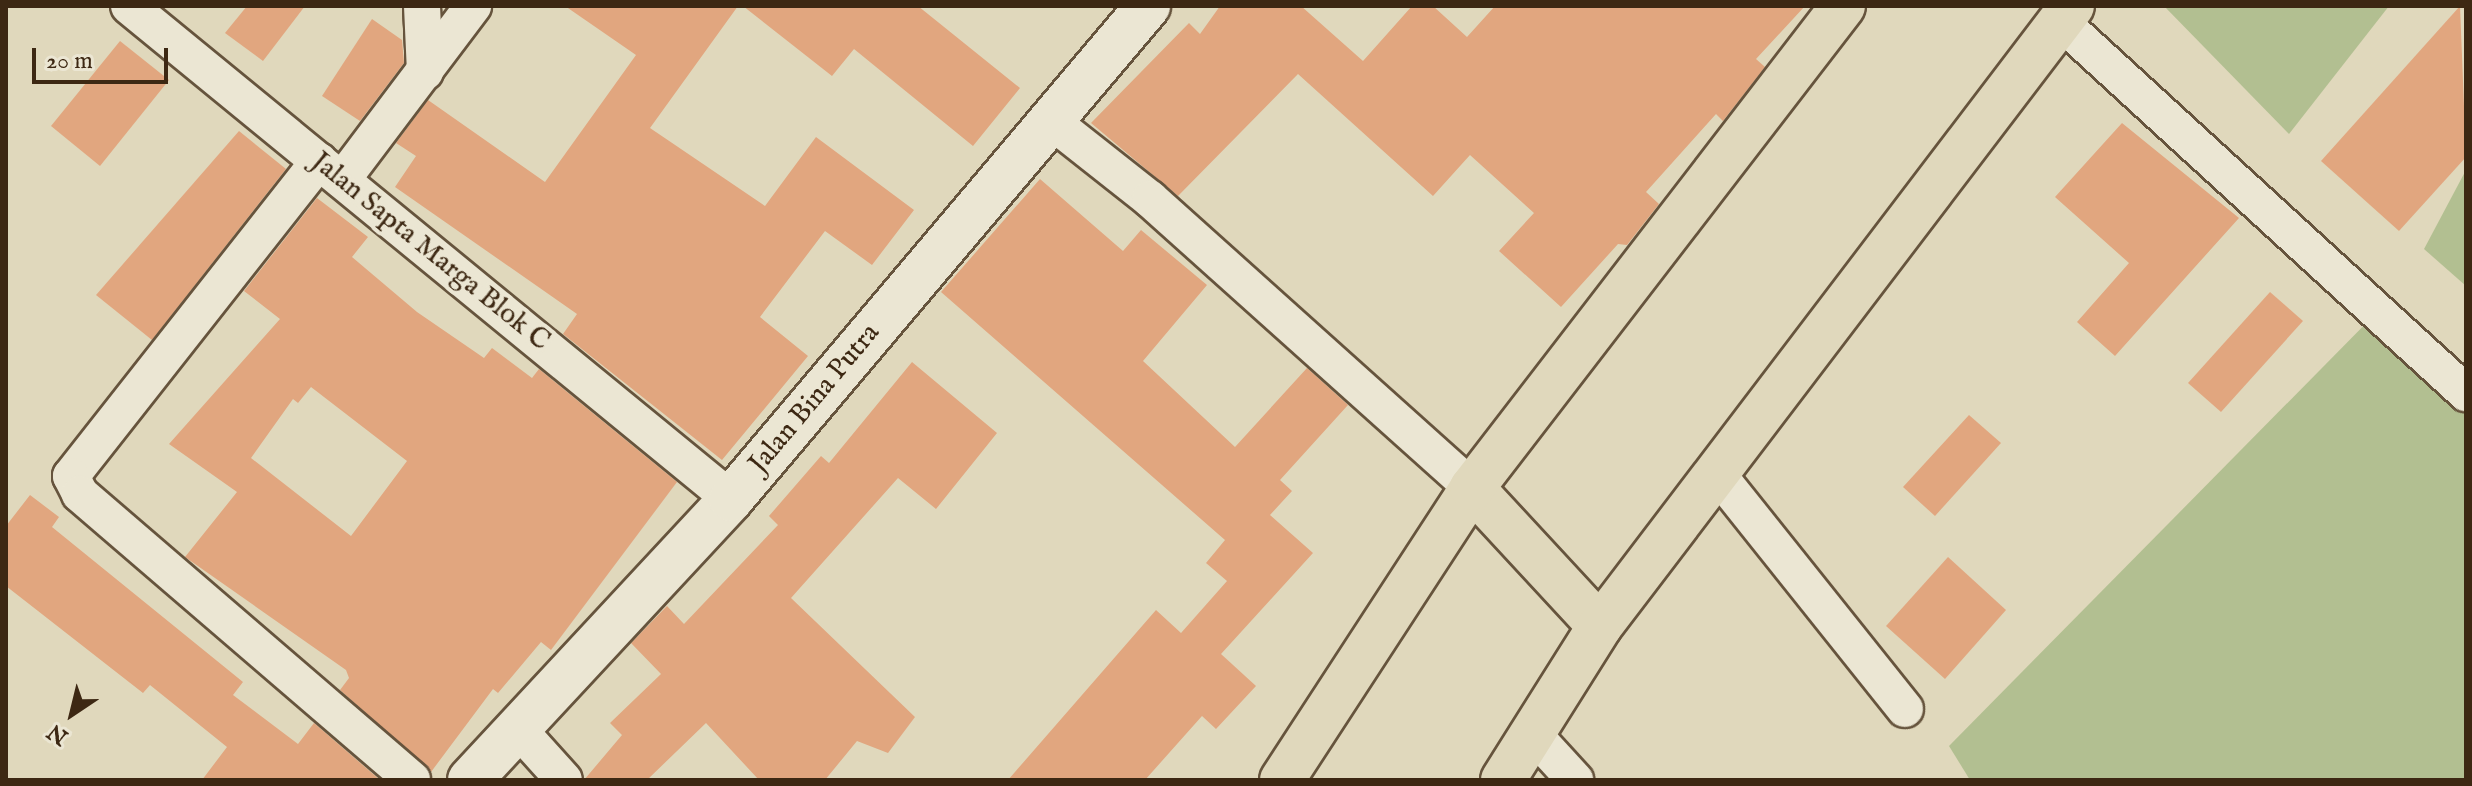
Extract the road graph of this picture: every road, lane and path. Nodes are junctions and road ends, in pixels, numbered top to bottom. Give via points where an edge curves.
1 (129, 6) edge
2 (422, 6) edge
3 (473, 6) edge
4 (1148, 6) edge
5 (1843, 6) edge
6 (2066, 14) edge
7 (425, 72) junction
8 (1050, 120) junction
9 (330, 171) junction
10 (2466, 393) edge
11 (1719, 476) junction
12 (1472, 488) junction
13 (731, 499) junction
14 (1600, 626) junction
15 (1905, 709) dead end
16 (519, 730) junction
17 (1532, 733) junction
18 (412, 780) edge
19 (470, 780) edge
20 (564, 780) edge
21 (1282, 780) edge
22 (1503, 780) edge
23 (1575, 780) edge

1 - 9 street, Jalan Sapta Marga Blok C
2 - 7 street
3 - 7 street
4 - 8 street, Jalan Bina Putra
5 - 12 main road
6 - 10 street
6 - 11 main road
7 - 9 street
8 - 12 street via 1150,199
8 - 13 street, Jalan Bina Putra
9 - 13 street, Jalan Sapta Marga Blok C
9 - 18 street via 71,476 80,494
11 - 14 main road
11 - 15 street
12 - 14 main road
12 - 21 main road
13 - 16 street, Jalan Bina Putra
14 - 17 main road
16 - 19 street, Jalan Bina Putra
16 - 20 street
17 - 22 main road
17 - 23 street

